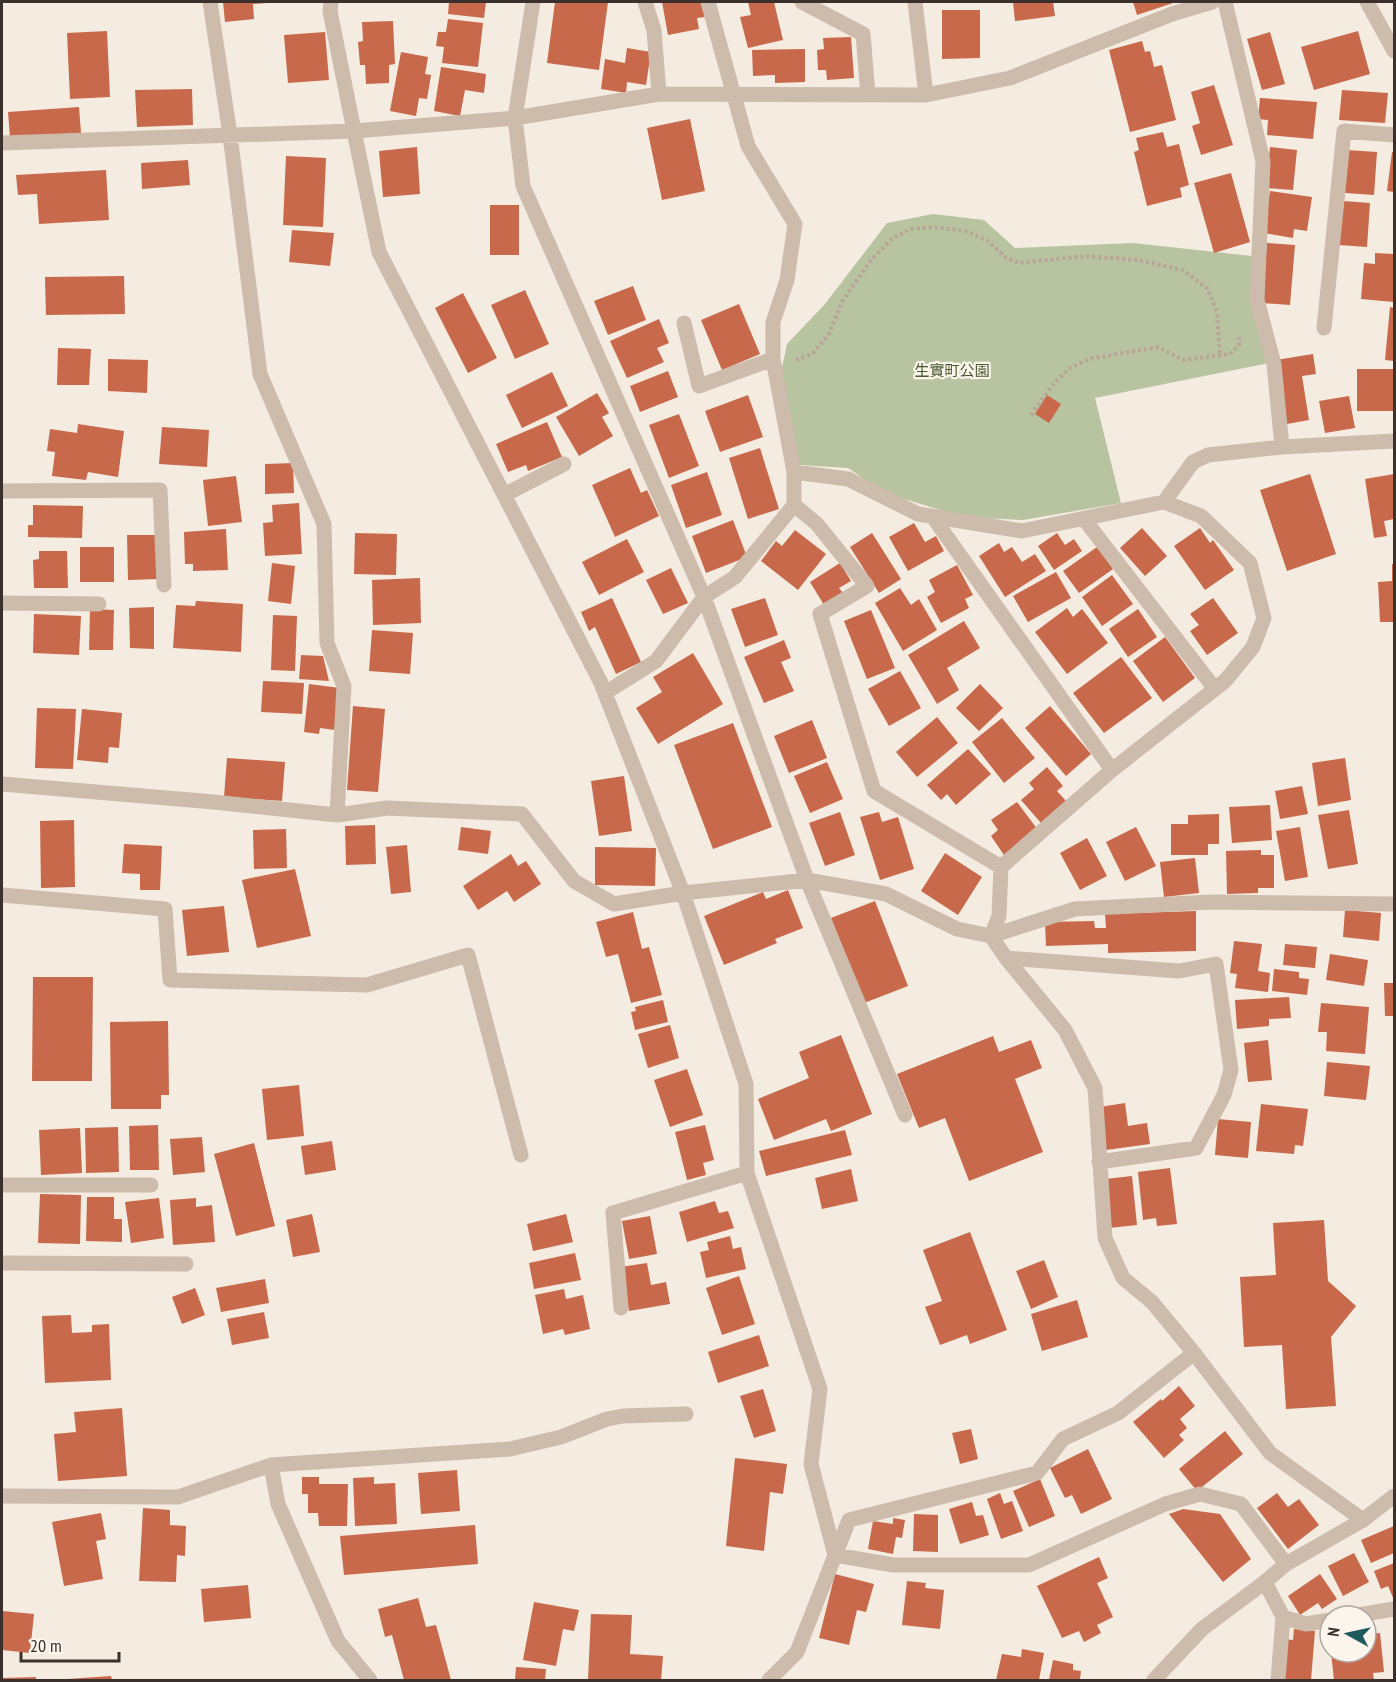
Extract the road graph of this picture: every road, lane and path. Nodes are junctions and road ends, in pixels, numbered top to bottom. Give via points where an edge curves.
1 (210, 2) edge
2 (331, 2) edge
3 (533, 2) edge
4 (645, 2) edge
5 (708, 2) edge
6 (802, 2) edge
7 (915, 2) edge
8 (1212, 2) edge
9 (1225, 2) edge
10 (1367, 2) edge
11 (1195, 4) edge
12 (1395, 51) edge
13 (659, 94) junction
14 (868, 95) junction
15 (926, 95) junction
16 (736, 96) junction
17 (515, 118) junction
18 (354, 131) junction
19 (230, 135) junction
20 (1395, 135) edge
21 (2, 143) edge
22 (1261, 316) junction
23 (684, 322) dead end
24 (1324, 328) dead end
25 (1220, 355) junction
26 (773, 359) junction
27 (790, 362) dead end
28 (1031, 415) dead end
29 (1395, 441) edge
30 (1282, 447) junction
31 (564, 465) dead end
32 (794, 472) junction
33 (2, 491) edge
34 (504, 495) junction
35 (1164, 502) junction
36 (794, 504) junction
37 (933, 517) junction
38 (1084, 519) junction
39 (164, 585) dead end
40 (704, 597) junction
41 (2, 603) edge
42 (99, 604) dead end
43 (1215, 688) junction
44 (605, 693) junction
45 (1112, 770) junction
46 (2, 784) edge
47 (337, 815) junction
48 (1001, 867) junction
49 (807, 880) junction
50 (683, 893) junction
51 (2, 895) edge
52 (1395, 904) edge
53 (991, 936) junction
54 (1006, 958) junction
55 (905, 1114) dead end
56 (521, 1155) dead end
57 (1099, 1162) junction
58 (747, 1173) junction
59 (2, 1185) edge
60 (151, 1185) dead end
61 (2, 1263) edge
62 (186, 1264) dead end
63 (621, 1308) dead end
64 (1194, 1353) junction
65 (686, 1414) dead end
66 (271, 1465) junction
67 (2, 1496) edge
68 (1395, 1496) edge
69 (1363, 1521) junction
70 (835, 1555) junction
71 (1286, 1564) junction
72 (1265, 1582) junction
73 (1395, 1609) edge
74 (1378, 1612) edge
75 (1283, 1617) junction
76 (1318, 1622) edge
77 (369, 1680) edge
78 (769, 1680) edge
79 (1154, 1680) edge
80 (1278, 1680) edge

1 - 19 street
2 - 18 street
3 - 17 street
4 - 13 street via 654,30
5 - 16 street
6 - 14 street via 862,34
7 - 15 street
8 - 11 street
9 - 22 street via 1263,161 1257,300
10 - 12 street
11 - 15 street via 1010,78
13 - 16 street
13 - 17 street
14 - 15 street
14 - 16 street
16 - 26 street via 748,146 795,224 788,280 773,322
17 - 18 street
17 - 40 street via 524,186
18 - 19 street
18 - 34 street via 379,252
19 - 21 street
19 - 47 street via 260,374 324,524 327,643 344,686
20 - 24 street via 1344,131
22 - 25 path via 1239,316 1239,345 1230,354
22 - 30 street via 1274,364
23 - 26 street via 699,386
25 - 27 path via 1217,313 1208,289 1183,270 1138,260 1086,256 1019,263 966,231 932,227 911,229 893,238 871,260 843,300 828,336 812,354
25 - 28 path via 1183,360 1158,347 1089,359 1054,382
26 - 32 street
29 - 30 street
30 - 35 street via 1208,455 1193,462
31 - 34 street
32 - 36 street
32 - 37 street via 848,479 918,514
33 - 39 street via 160,490
34 - 44 street
35 - 38 street
35 - 43 street via 1201,516 1250,563 1264,618 1253,647
36 - 40 street via 735,577
36 - 48 street via 817,524 867,586 820,614 874,791
37 - 38 street via 1022,531
37 - 45 street
38 - 43 street
40 - 44 street via 656,661
40 - 49 street
41 - 42 street
43 - 45 street
44 - 50 street
45 - 48 street
46 - 47 street
47 - 50 street via 387,808 522,814 574,880 614,904
48 - 53 street via 999,916
49 - 50 street
49 - 53 street via 886,894 957,929
49 - 55 street
50 - 58 street via 746,1084
51 - 56 street via 165,909 170,980 367,985 468,955
52 - 53 street via 1211,902 1075,909
53 - 54 street
54 - 57 street via 1065,1030 1095,1088
54 - 57 street via 1179,971 1216,964 1231,1070 1224,1095 1196,1148
57 - 64 street via 1105,1238 1123,1278 1152,1302
58 - 63 street via 612,1213
58 - 70 street via 820,1389 811,1464
59 - 60 street
61 - 62 street
64 - 69 street via 1270,1453
64 - 70 street via 1118,1413 1063,1440 1037,1473 849,1520
65 - 66 street via 607,1419 561,1437 510,1449
66 - 67 street via 178,1497
66 - 77 street via 278,1504 338,1641
68 - 69 street
69 - 71 street
70 - 71 street via 893,1565 1029,1565 1165,1504 1200,1494 1241,1504
70 - 78 street via 797,1652
71 - 72 street
72 - 75 street
72 - 79 street via 1202,1629
73 - 74 street
75 - 76 street via 1306,1624
75 - 80 street

